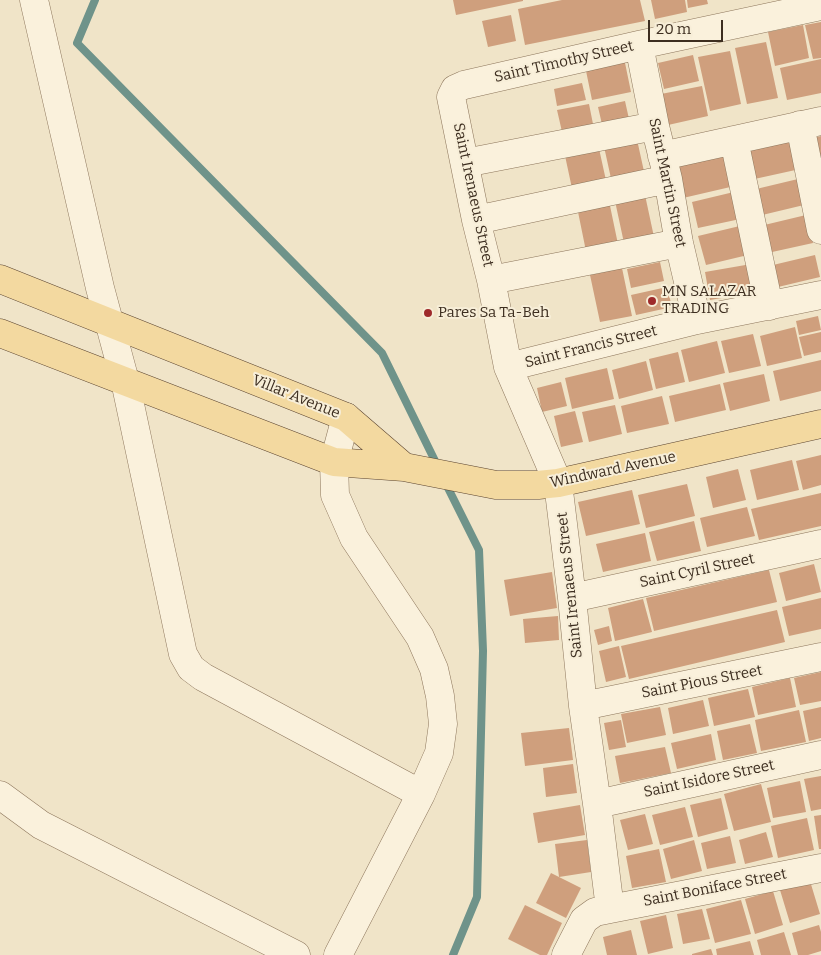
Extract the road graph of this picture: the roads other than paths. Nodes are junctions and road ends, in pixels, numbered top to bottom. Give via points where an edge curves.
1 (34, 0) edge
2 (821, 6) edge
3 (639, 45) junction
4 (455, 89) joint
5 (811, 123) edge
6 (655, 126) junction
7 (734, 140) junction
8 (465, 163) junction
9 (665, 167) junction
10 (476, 220) junction
11 (821, 230) edge
12 (679, 243) junction
13 (0, 279) edge
14 (492, 280) junction
15 (821, 295) edge
16 (769, 306) junction
17 (697, 320) junction
18 (110, 323) junction
19 (0, 333) edge
20 (508, 367) junction
21 (125, 381) junction
22 (346, 417) junction
23 (821, 424) edge
24 (334, 462) junction
25 (404, 467) junction
26 (548, 484) junction
27 (821, 544) edge
28 (572, 598) junction
29 (821, 657) edge
30 (582, 706) junction
31 (821, 755) edge
32 (421, 794) junction
33 (0, 795) edge
34 (597, 804) junction
35 (821, 868) edge
36 (610, 909) junction
37 (296, 955) edge
38 (338, 955) edge
39 (566, 955) edge

1 - 18 street
2 - 3 street, Saint Timothy Street
3 - 4 street, Saint Timothy Street
3 - 6 street, Saint Martin Street
4 - 8 street, Saint Irenaeus Street via 451,97
5 - 7 street
5 - 11 street
6 - 8 street
6 - 9 street, Saint Martin Street
7 - 9 street
7 - 16 street
8 - 10 street, Saint Irenaeus Street
9 - 10 street
9 - 12 street, Saint Martin Street
10 - 14 street, Saint Irenaeus Street
12 - 14 street
12 - 17 street, Saint Martin Street
13 - 18 main road, Villar Avenue
14 - 20 street, Saint Irenaeus Street
15 - 16 street, Saint Francis Street
16 - 17 street, Saint Francis Street
17 - 20 street, Saint Francis Street
18 - 21 street
18 - 22 main road, Villar Avenue
19 - 21 main road
20 - 26 street, Saint Irenaeus Street
21 - 24 main road
21 - 32 street via 183,654 191,668 202,677
22 - 24 street
22 - 25 main road, Villar Avenue
23 - 26 main road, Windward Avenue
24 - 25 main road
24 - 32 street via 334,495 354,538 420,637 434,669 443,724 439,753
25 - 26 main road, Windward Avenue via 496,485
26 - 28 street, Saint Irenaeus Street
27 - 28 street, Saint Cyril Street
28 - 30 street, Saint Irenaeus Street
29 - 30 street, Saint Pious Street
30 - 34 street, Saint Irenaeus Street
31 - 34 street, Saint Isidore Street
32 - 38 street
33 - 37 street via 41,825
34 - 36 street, Saint Irenaeus Street
35 - 36 street, Saint Boniface Street
36 - 39 street via 595,912 584,920

